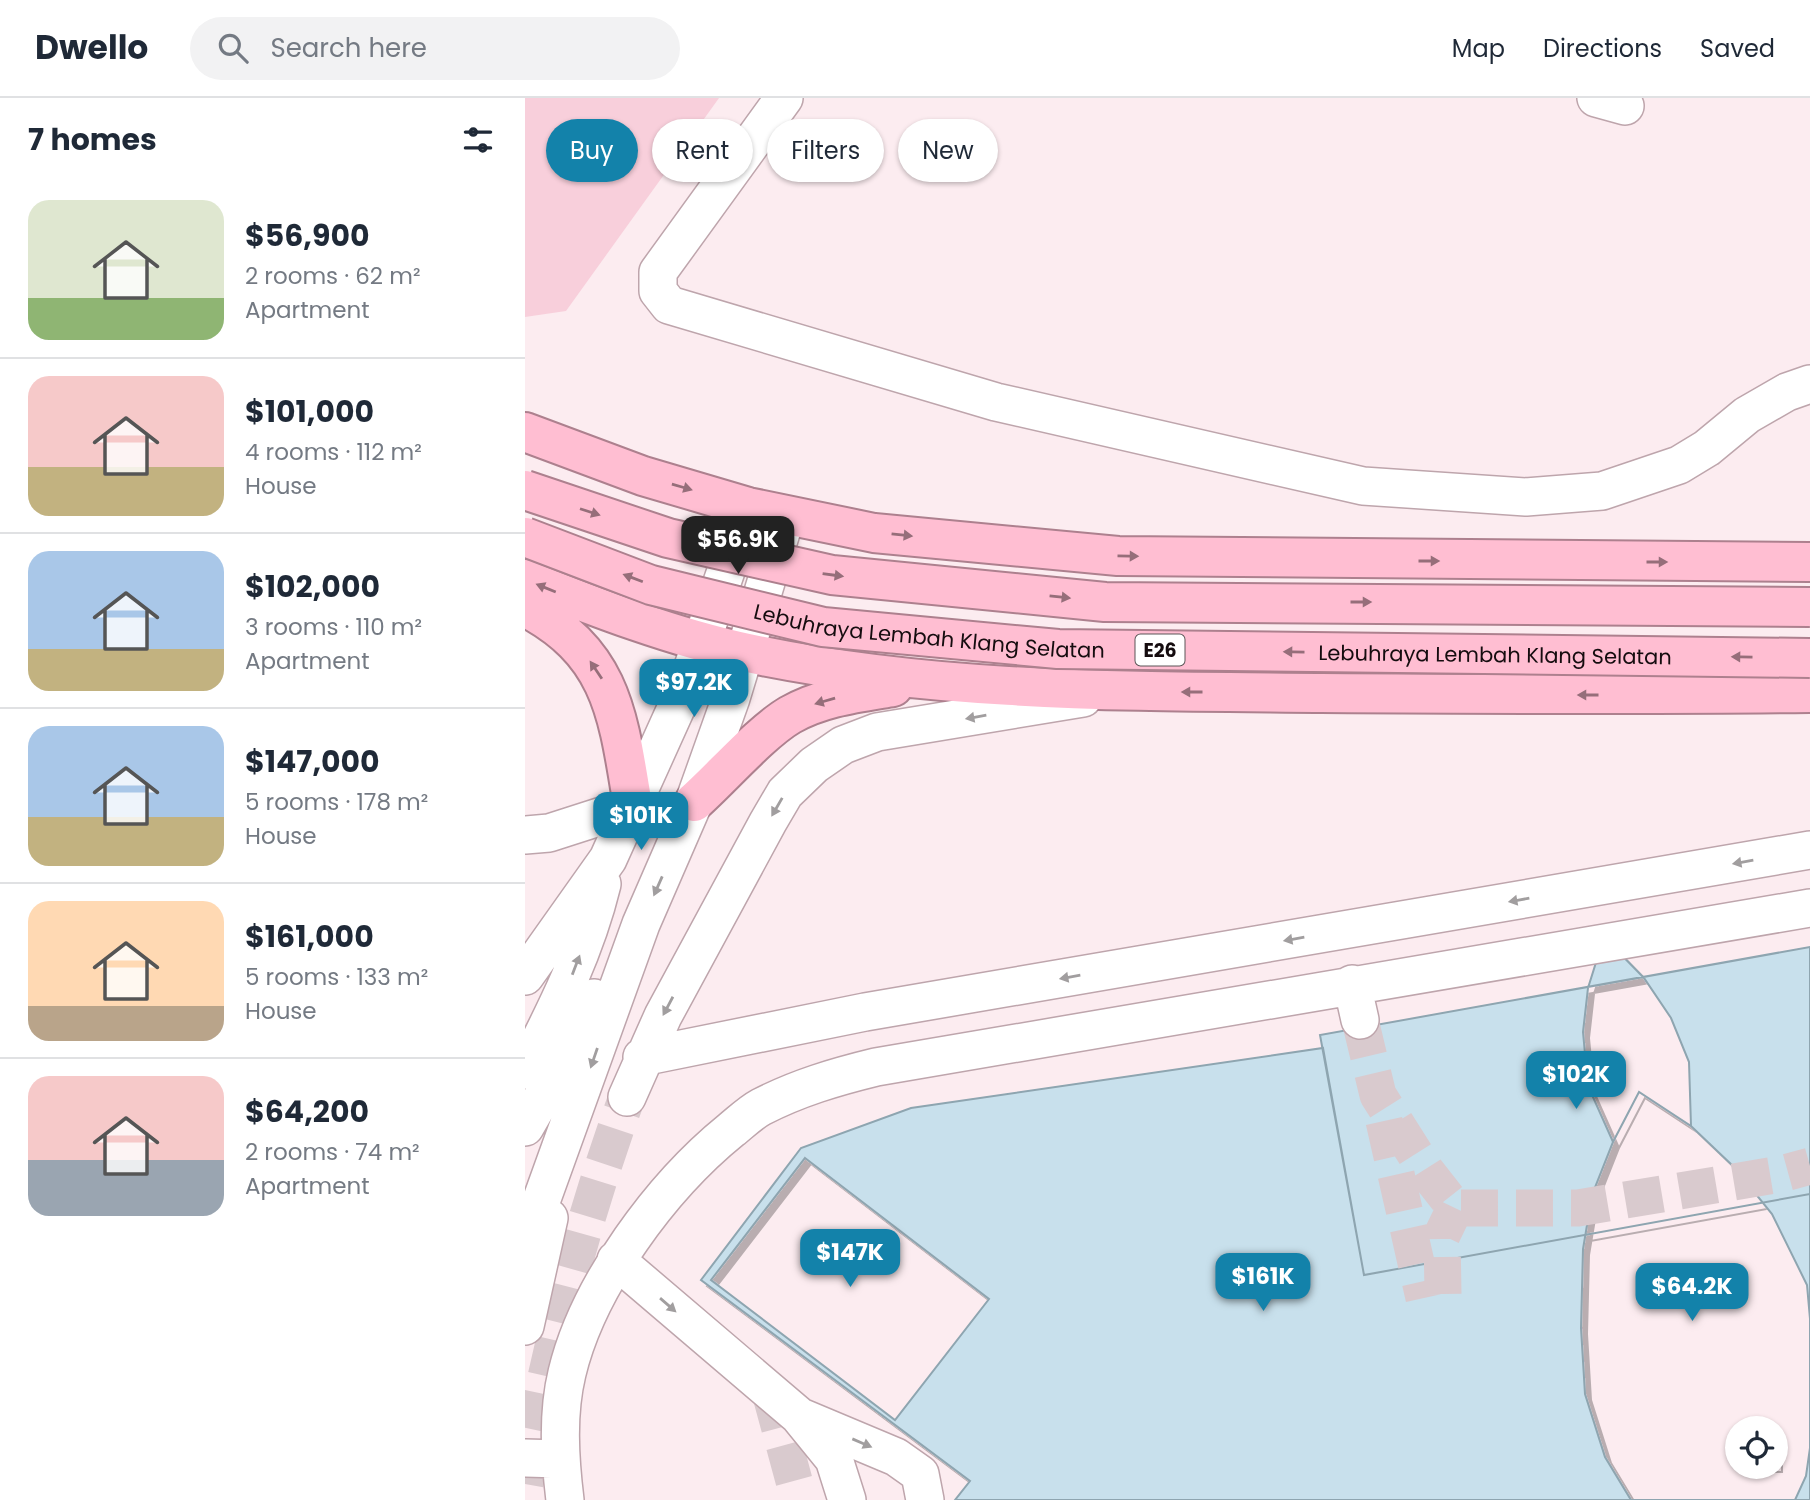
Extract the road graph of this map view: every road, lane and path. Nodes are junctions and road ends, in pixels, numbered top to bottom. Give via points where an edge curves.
1 (785, 98) edge
2 (1810, 384) edge
3 (525, 432) edge
4 (525, 490) edge
5 (748, 507) junction
6 (786, 516) junction
7 (525, 537) edge
8 (1810, 562) edge
9 (525, 579) edge
10 (525, 607) edge
11 (1810, 607) edge
12 (703, 640) junction
13 (745, 652) junction
14 (1810, 658) edge
15 (940, 680) junction
16 (1115, 692) junction
17 (1810, 693) edge
18 (694, 802) junction
19 (633, 806) junction
20 (525, 835) edge
21 (1810, 850) edge
22 (608, 859) junction
23 (1810, 908) edge
24 (641, 924) junction
25 (525, 976) edge
26 (1352, 984) junction
27 (1360, 1020) tunnel mouth
28 (642, 1057) junction
29 (525, 1070) edge
30 (627, 1097) tunnel mouth
31 (525, 1127) edge
32 (569, 1128) junction
33 (525, 1246) edge
34 (616, 1261) junction
35 (525, 1326) edge
36 (799, 1416) junction
37 (543, 1459) edge
38 (565, 1500) edge
39 (847, 1500) edge
40 (925, 1500) edge

1 - 2 street via 658,272 657,291 669,305 996,402 1377,487 1526,497 1602,491 1679,465 1747,415
3 -> 5 highway via 643,476
4 -> 11 highway, bridge via 668,538 832,575 1105,602
5 - 6 highway
5 - 12 street
6 -> 8 highway via 874,533 1118,556
6 - 13 street
14 -> 7 highway, Lebuhraya Lembah Klang Selatan / E26, bridge via 1058,649 823,627 651,585
12 -> 9 highway
19 -> 10 highway via 603,679 578,642
12 - 13 highway
12 - 19 street
13 - 15 highway via 816,666
13 - 18 street
15 - 16 highway
15 -> 18 highway via 858,692 787,716
17 -> 16 highway
16 -> 28 street via 877,732 843,745 814,765 785,793
18 -> 24 street
19 - 20 street via 549,833
19 - 22 street
21 -> 28 street via 865,1012
22 - 25 street
29 -> 22 street via 566,990 594,916
23 - 26 street
24 - 31 street via 611,962 571,1047
24 -> 32 street
26 - 27 street
26 - 34 street via 876,1067 816,1082 758,1108 707,1150
28 - 30 street
32 - 33 street
32 - 35 street
34 -> 36 street
34 - 37 street via 567,1373
36 - 39 street via 834,1459
36 -> 40 street via 896,1457 920,1474
37 - 38 street

